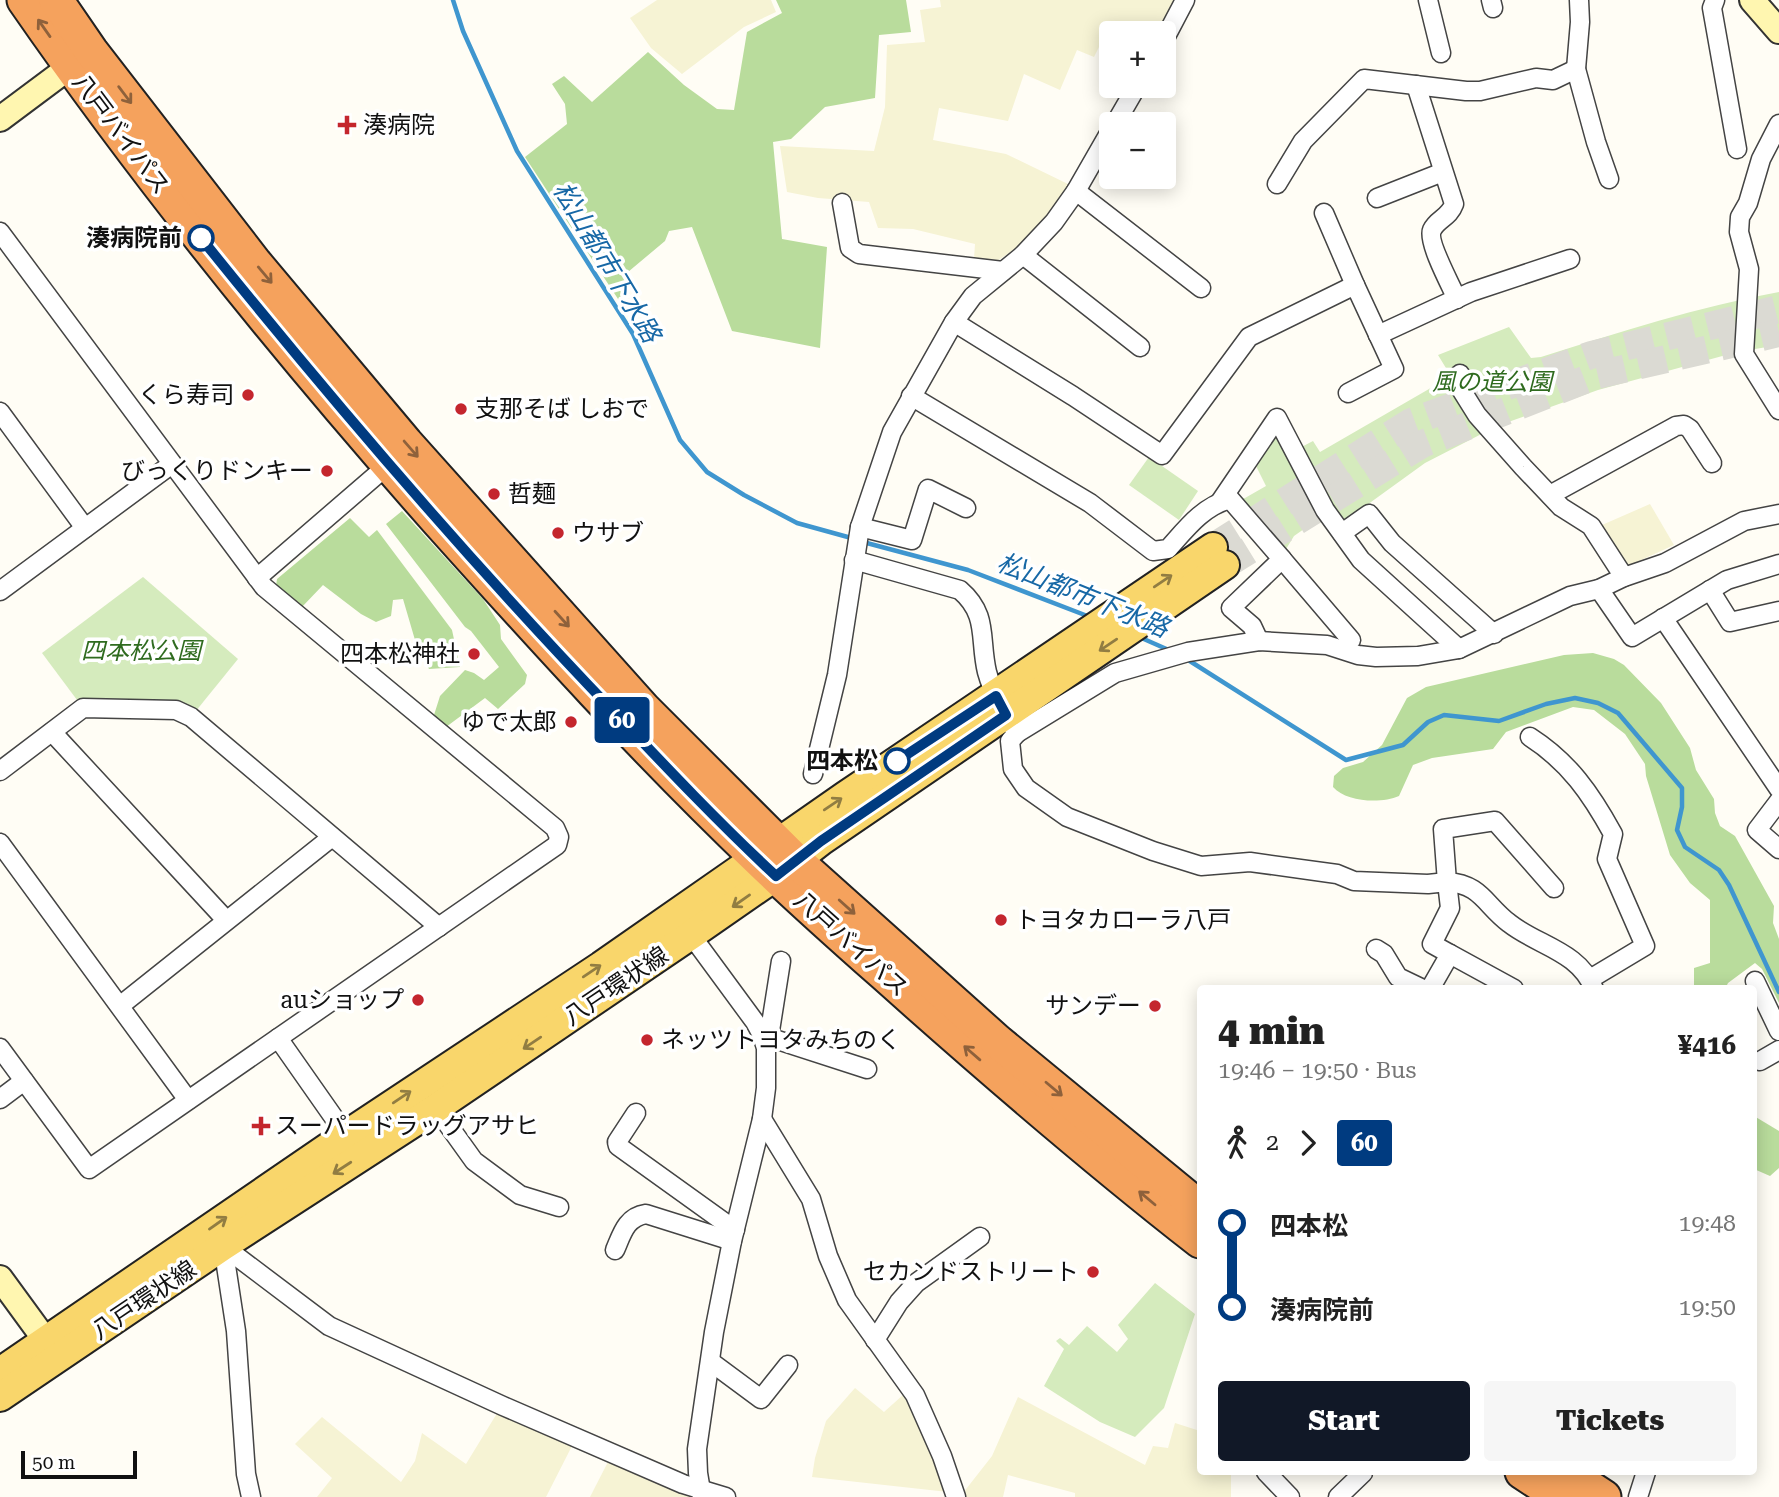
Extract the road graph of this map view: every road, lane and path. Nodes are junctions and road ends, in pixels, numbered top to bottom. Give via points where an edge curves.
1 (24, 0) edge
2 (57, 0) edge
3 (1185, 0) edge
4 (1428, 0) edge
5 (1579, 0) edge
6 (1715, 0) edge
7 (1752, 0) edge
8 (1174, 21) edge
9 (1779, 31) edge
10 (1441, 53) dead end
11 (81, 59) junction
12 (1576, 69) junction
13 (1416, 85) junction
14 (0, 119) edge
15 (1779, 124) edge
16 (1737, 149) dead end
17 (1099, 151) edge
18 (1443, 173) junction
19 (1609, 178) dead end
20 (1277, 184) dead end
21 (1076, 191) junction
22 (1377, 198) dead end
23 (842, 203) dead end
24 (1324, 214) dead end
25 (0, 232) edge
26 (1023, 255) junction
27 (1570, 258) dead end
28 (1003, 271) junction
29 (1355, 285) junction
30 (1201, 288) dead end
31 (1457, 299) junction
32 (954, 322) junction
33 (1378, 335) junction
34 (1140, 347) dead end
35 (1460, 374) dead end
36 (1348, 393) dead end
37 (911, 397) junction
38 (1779, 410) edge
39 (0, 412) edge
40 (1712, 463) dead end
41 (172, 464) junction
42 (388, 464) junction
43 (1550, 495) junction
44 (1220, 502) junction
45 (966, 508) dead end
46 (1779, 514) edge
47 (860, 527) junction
48 (85, 528) junction
49 (1342, 533) junction
50 (1219, 556) tunnel mouth
51 (1282, 559) junction
52 (854, 560) junction
53 (1779, 564) edge
54 (1624, 577) junction
55 (257, 578) junction
56 (1599, 589) junction
57 (1710, 590) junction
58 (0, 591) edge
59 (1779, 611) edge
60 (1663, 618) junction
61 (1494, 634) junction
62 (1351, 640) dead end
63 (1259, 641) junction
64 (1459, 649) junction
65 (1006, 714) junction
66 (52, 732) junction
67 (1530, 737) dead end
68 (0, 771) edge
69 (813, 774) dead end
70 (1779, 789) edge
71 (1779, 801) edge
72 (332, 836) junction
73 (0, 843) edge
74 (1779, 849) edge
75 (776, 860) junction
76 (1447, 882) junction
77 (1554, 888) dead end
78 (226, 920) junction
79 (439, 928) junction
80 (691, 935) junction
81 (1376, 948) dead end
82 (1450, 954) junction
83 (781, 961) dead end
84 (1755, 981) dead end
85 (1592, 984) edge
86 (1415, 985) edge
87 (1432, 985) edge
88 (1507, 985) edge
89 (1757, 985) edge
90 (1757, 985) edge
91 (121, 1006) junction
92 (1779, 1031) edge
93 (766, 1036) junction
94 (278, 1038) junction
95 (0, 1048) edge
96 (1779, 1050) edge
97 (1760, 1061) dead end
98 (867, 1069) dead end
99 (24, 1081) junction
100 (0, 1099) edge
101 (188, 1100) junction
102 (436, 1108) junction
103 (636, 1113) dead end
104 (762, 1119) junction
105 (346, 1135) junction
106 (1197, 1206) edge
107 (559, 1208) dead end
108 (733, 1236) junction
109 (980, 1237) dead end
110 (1197, 1239) edge
111 (223, 1246) junction
112 (615, 1250) dead end
113 (0, 1278) edge
114 (875, 1340) junction
115 (52, 1350) junction
116 (710, 1362) junction
117 (788, 1365) dead end
118 (0, 1372) edge
119 (0, 1397) edge
120 (1269, 1475) edge
121 (1361, 1475) edge
122 (1527, 1475) edge
123 (1571, 1475) edge
124 (1645, 1475) edge
125 (702, 1494) edge
126 (250, 1497) edge
127 (726, 1497) edge
128 (956, 1497) edge
129 (1290, 1497) edge
130 (1338, 1497) edge
131 (1560, 1497) edge
132 (1604, 1497) edge
133 (1638, 1497) edge

11 -> 1 highway, 八戸バイパス
2 - 11 highway, 八戸バイパス
3 - 8 street
4 - 10 street
5 - 12 street
6 - 16 street via 1712,8
7 - 9 street
11 - 14 street
11 - 42 highway, 八戸バイパス via 196,233
11 -> 75 highway, 八戸バイパス via 406,443
12 - 13 street via 1553,80 1536,78 1480,91
12 - 19 street
13 - 18 street
13 - 20 street via 1364,79 1303,141
15 - 38 street via 1761,159 1739,232 1749,269 1744,354
17 - 21 street
18 - 22 street
18 - 31 street via 1454,204 1433,226 1430,238
21 - 26 street
21 - 30 street
23 - 28 street via 850,248 859,254
24 - 29 street
25 - 41 street
26 - 28 street
26 - 34 street
27 - 31 street
28 - 32 street via 972,296
29 - 32 street via 1249,337 1162,455
29 - 33 street
31 - 33 street
32 - 37 street
33 - 36 street via 1394,369
35 - 43 street via 1457,383 1477,415
37 - 44 street via 1090,503 1153,551 1168,549 1199,515
37 - 47 street via 877,470
39 - 48 street
40 - 43 street via 1690,429 1676,426
41 - 48 street
41 - 55 street
42 - 55 street
42 - 75 highway, 八戸バイパス via 580,677
43 - 54 street via 1591,526
44 - 49 street via 1277,418
44 - 51 street via 1230,499
45 - 47 street via 928,489 912,540
46 - 54 street via 1744,521 1665,563
47 - 52 street
48 - 58 street
49 - 61 street via 1369,514 1392,543
49 - 64 street via 1361,560
50 - 65 main road, 八戸環状線
51 - 62 street
51 - 63 street via 1230,608 1252,626
52 - 65 street via 960,590 972,600 980,614 987,672
52 - 69 street via 837,675
53 - 57 street
54 - 56 street
55 - 79 street via 555,828 557,845
56 - 60 street via 1632,637
56 - 61 street via 1570,596
57 - 59 street via 1730,622
57 - 60 street
60 - 70 street
61 - 64 street
63 - 64 street via 1327,645 1376,657
63 - 65 street via 1188,652 1115,673
65 - 75 main road, 八戸環状線 via 821,841
65 - 76 street via 1013,769 1026,788 1067,817 1153,851 1201,866 1250,862 1337,874 1354,881
66 - 68 street
66 - 72 street via 83,708 176,710 191,717
66 - 78 street
67 - 85 street via 1549,749 1593,796 1613,834 1607,859 1645,946
71 - 74 street via 1757,830
72 - 78 street
72 - 79 street
73 - 91 street
75 -> 80 main road, 八戸環状線
105 -> 75 main road, 八戸環状線 via 601,966
75 -> 106 highway, 八戸バイパス
110 -> 75 highway, 八戸バイパス via 974,1055
76 - 77 street via 1443,829 1495,821
76 - 82 street via 1450,908 1432,944
76 - 85 street via 1463,883 1509,924 1570,957
78 - 91 street
79 - 94 street
80 - 93 street
80 -> 102 main road, 八戸環状線
81 - 86 street via 1398,977
82 - 87 street
82 - 88 street
83 - 93 street
84 - 90 street
89 - 92 street
91 - 101 street
93 - 98 street
93 - 104 street
94 - 101 street
94 - 105 street
95 - 99 street
96 - 97 street
99 - 100 street
99 - 101 street via 89,1169
102 - 107 street via 474,1161 520,1195
102 -> 111 main road, 八戸環状線
103 - 108 street via 618,1146
104 - 108 street
104 - 114 street via 811,1199 847,1300
115 -> 105 main road, 八戸環状線
108 - 112 street via 636,1215
108 - 116 street
109 - 114 street via 916,1283
111 - 115 main road, 八戸環状線
111 - 125 street via 329,1326
111 - 126 street via 236,1331
113 - 115 street
114 - 128 street via 915,1395
115 - 118 main road, 八戸環状線
115 - 119 main road, 八戸環状線
116 - 117 street via 761,1399
116 - 125 street via 697,1449
120 - 129 street
121 - 130 street
122 - 131 highway
123 - 132 highway
124 - 133 street
125 - 127 street

